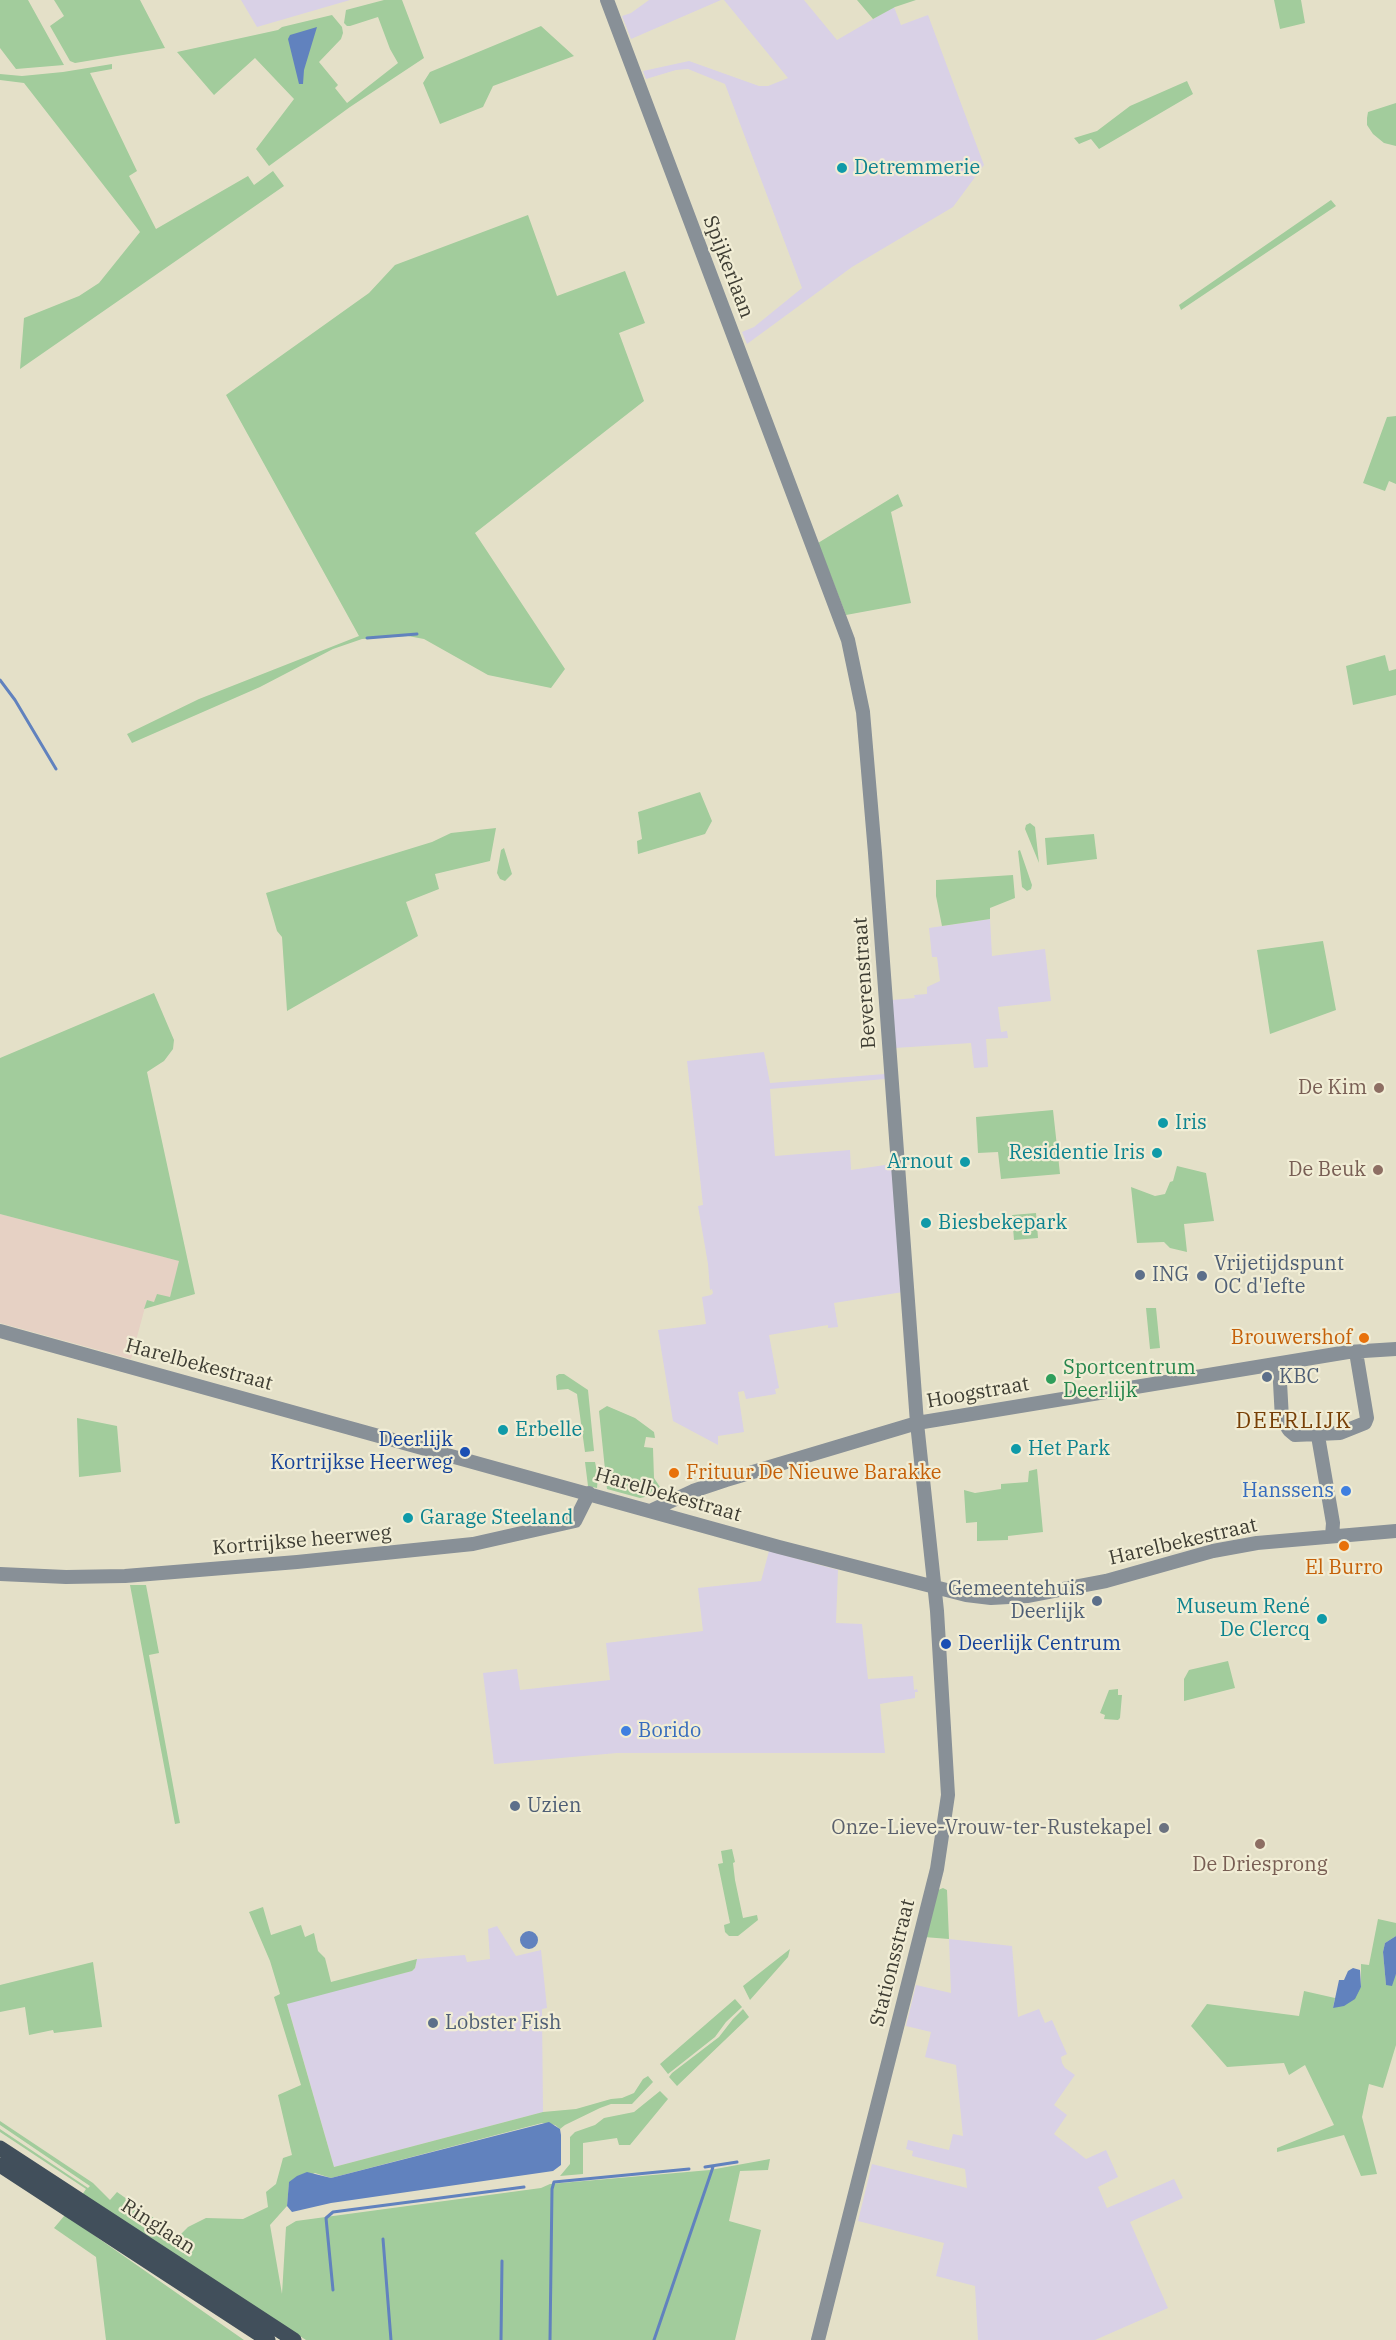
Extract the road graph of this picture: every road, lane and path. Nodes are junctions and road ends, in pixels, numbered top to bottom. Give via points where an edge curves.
1 (607, 0) edge
2 (814, 547) joint
3 (0, 1331) edge
4 (1396, 1349) edge
5 (1356, 1352) junction
6 (1279, 1364) junction
7 (917, 1423) junction
8 (1318, 1436) junction
9 (589, 1493) junction
10 (650, 1511) junction
11 (1396, 1531) edge
12 (1332, 1536) junction
13 (0, 1574) edge
14 (934, 1588) junction
15 (0, 2148) edge
16 (0, 2165) edge
17 (268, 2340) edge
18 (294, 2340) edge
19 (819, 2340) edge

1 - 2 street, Spijkerlaan
2 - 7 street, Beverenstraat via 848,640 863,712
3 - 9 street, Harelbekestraat
4 - 5 street, Hoogstraat
5 - 6 street, Hoogstraat
5 - 8 street via 1367,1412 1365,1423
6 - 7 street, Hoogstraat
6 - 8 street via 1282,1419 1295,1435
7 - 10 street, Hoogstraat via 726,1480
7 - 14 street, Beverenstraat
8 - 12 street
9 - 10 street, Harelbekestraat
9 - 13 street, Kortrijkse heerweg via 575,1521 473,1544 125,1576
10 - 14 street, Harelbekestraat
11 - 12 street, Harelbekestraat
12 - 14 street, Harelbekestraat via 1213,1551 1106,1581 1027,1596 991,1598
14 - 19 street, Stationsstraat via 946,1818 937,1869
15 - 18 main road, Ringlaan
16 - 17 main road, Ringlaan

